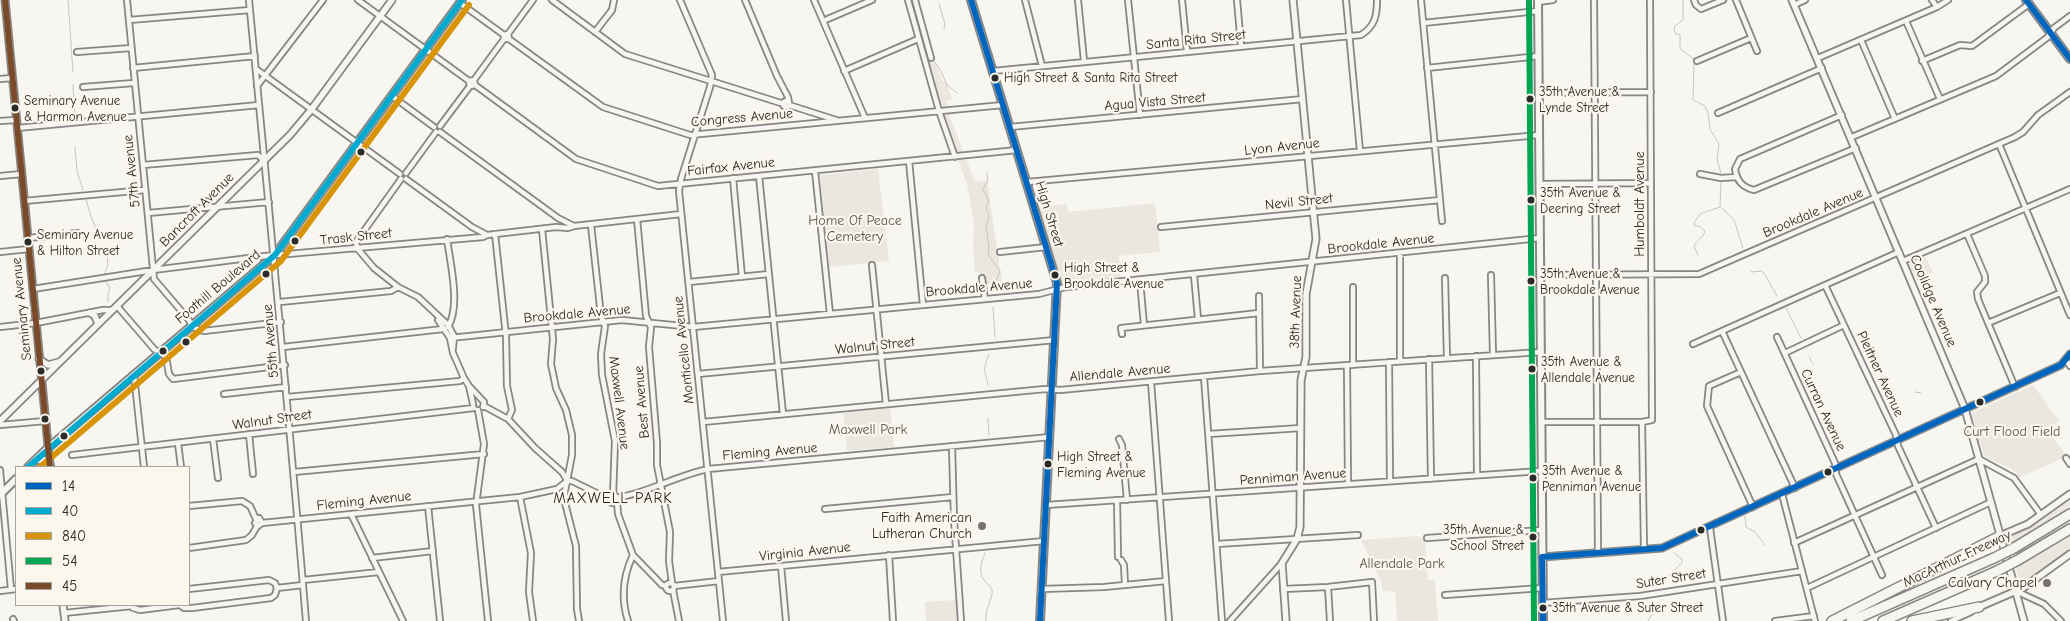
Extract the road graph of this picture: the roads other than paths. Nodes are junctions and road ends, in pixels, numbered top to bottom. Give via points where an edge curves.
1 (5, 0) edge
2 (128, 0) edge
3 (323, 0) edge
4 (358, 0) edge
5 (392, 0) edge
6 (533, 0) edge
7 (552, 0) edge
8 (614, 0) edge
9 (680, 0) edge
10 (745, 0) edge
11 (814, 0) edge
12 (872, 0) edge
13 (908, 0) edge
14 (915, 0) edge
15 (971, 0) edge
16 (1025, 0) edge
17 (1078, 0) edge
18 (1128, 0) edge
19 (1182, 0) edge
20 (1237, 0) edge
21 (1293, 0) edge
22 (1346, 0) edge
23 (1377, 0) edge
24 (1421, 0) edge
25 (1553, 0) edge
26 (1594, 0) edge
27 (1650, 0) edge
28 (1694, 0) edge
29 (1723, 0) edge
30 (1736, 0) edge
31 (1805, 0) edge
32 (1932, 0) edge
33 (1948, 0) edge
34 (1538, 1) edge
35 (461, 2) edge
36 (1793, 2) edge
37 (2028, 2) edge
38 (250, 4) edge
39 (1937, 7) junction
40 (1538, 11) junction
41 (380, 16) junction
42 (2070, 16) edge
43 (129, 20) junction
44 (823, 21) junction
45 (1906, 21) junction
46 (3, 23) edge
47 (1423, 23) junction
48 (595, 32) junction
49 (2050, 33) junction
50 (1349, 36) junction
51 (506, 37) junction
52 (1752, 38) junction
53 (918, 39) junction
54 (1861, 40) junction
55 (1298, 41) junction
56 (1242, 46) junction
57 (131, 48) junction
58 (426, 49) junction
59 (1187, 51) junction
60 (1757, 51) dead end
61 (77, 52) dead end
62 (254, 56) junction
63 (1539, 56) junction
64 (1134, 57) junction
65 (931, 58) dead end
66 (1818, 58) junction
67 (2070, 59) edge
68 (1922, 60) junction
69 (1084, 61) junction
70 (1697, 61) dead end
71 (1042, 66) junction
72 (133, 68) junction
73 (1427, 68) junction
74 (1822, 68) junction
75 (256, 70) junction
76 (844, 71) junction
77 (993, 71) junction
78 (266, 77) junction
79 (12, 78) junction
80 (0, 79) edge
81 (712, 81) junction
82 (134, 83) junction
83 (472, 83) junction
84 (257, 86) junction
85 (83, 87) dead end
86 (1539, 92) junction
87 (1595, 92) junction
88 (1651, 92) junction
89 (2070, 92) edge
90 (392, 96) junction
91 (1303, 99) junction
92 (1940, 100) junction
93 (786, 104) junction
94 (259, 105) junction
95 (1003, 105) junction
96 (311, 110) junction
97 (939, 111) junction
98 (1718, 113) dead end
99 (1140, 114) junction
100 (816, 115) junction
101 (138, 116) junction
102 (1842, 116) junction
103 (865, 118) junction
104 (1895, 119) junction
105 (16, 120) junction
106 (836, 120) junction
107 (0, 121) edge
108 (815, 123) junction
109 (1010, 127) junction
110 (17, 128) junction
111 (438, 130) junction
112 (695, 135) junction
113 (1539, 135) junction
114 (1852, 138) junction
115 (357, 143) junction
116 (1434, 144) junction
117 (1999, 144) junction
118 (1856, 148) junction
119 (1017, 150) junction
120 (1360, 151) junction
121 (1308, 156) junction
122 (955, 157) junction
123 (264, 161) junction
124 (909, 161) junction
125 (143, 165) junction
126 (815, 171) junction
127 (22, 174) junction
128 (1700, 174) dead end
129 (0, 176) edge
130 (403, 176) junction
131 (759, 176) junction
132 (1736, 177) junction
133 (732, 178) junction
134 (1027, 182) junction
135 (1651, 183) junction
136 (680, 184) junction
137 (1540, 184) junction
138 (1595, 184) junction
139 (2070, 189) edge
140 (145, 190) junction
141 (1877, 198) junction
142 (1440, 200) junction
143 (24, 201) junction
144 (268, 202) junction
145 (218, 206) junction
146 (2025, 208) junction
147 (1314, 212) junction
148 (148, 213) junction
149 (681, 214) junction
150 (561, 219) junction
151 (637, 220) junction
152 (1442, 221) dead end
153 (591, 225) junction
154 (574, 226) junction
155 (1161, 227) dead end
156 (558, 228) junction
157 (476, 229) junction
158 (542, 229) junction
159 (78, 233) dead end
160 (495, 234) junction
161 (1967, 234) junction
162 (487, 235) junction
163 (474, 236) junction
164 (28, 238) junction
165 (1540, 238) junction
166 (446, 239) junction
167 (1046, 247) junction
168 (357, 248) junction
169 (29, 249) junction
170 (0, 252) edge
171 (1000, 252) dead end
172 (1899, 252) junction
173 (1400, 253) junction
174 (275, 255) junction
175 (1903, 261) junction
176 (1312, 262) junction
177 (872, 265) dead end
178 (153, 270) junction
179 (769, 274) junction
180 (1491, 274) dead end
181 (1652, 274) junction
182 (1194, 275) junction
183 (1540, 275) junction
184 (1596, 275) junction
185 (742, 277) junction
186 (982, 278) dead end
187 (1445, 278) dead end
188 (1140, 281) junction
189 (688, 282) junction
190 (1825, 285) junction
191 (398, 286) junction
192 (1353, 287) dead end
193 (33, 289) junction
194 (1057, 290) junction
195 (2060, 293) junction
196 (1259, 296) dead end
197 (985, 299) junction
198 (280, 302) junction
199 (923, 305) junction
200 (115, 308) junction
201 (877, 310) junction
202 (90, 313) junction
203 (1259, 313) junction
204 (830, 314) junction
205 (2070, 316) edge
206 (774, 319) junction
207 (1198, 319) junction
208 (603, 321) junction
209 (281, 322) junction
210 (648, 322) junction
211 (36, 323) junction
212 (1988, 323) junction
213 (98, 324) junction
214 (1144, 325) junction
215 (1844, 325) junction
216 (191, 326) junction
217 (552, 326) junction
218 (0, 327) edge
219 (446, 327) junction
220 (693, 327) junction
221 (505, 331) junction
222 (1722, 331) junction
223 (1122, 334) dead end
224 (452, 337) junction
225 (1777, 337) dead end
226 (1055, 340) junction
227 (1693, 344) dead end
228 (284, 347) junction
229 (1541, 352) junction
230 (1785, 353) junction
231 (160, 354) junction
232 (2070, 354) edge
233 (1494, 355) junction
234 (1476, 356) junction
235 (881, 357) junction
236 (1447, 358) junction
237 (39, 359) junction
238 (1429, 359) junction
239 (2066, 360) junction
240 (61, 362) junction
241 (1389, 362) junction
242 (1400, 362) junction
243 (1353, 364) junction
244 (285, 365) junction
245 (1347, 365) junction
246 (2070, 366) edge
247 (778, 367) junction
248 (1304, 368) junction
249 (1260, 371) junction
250 (1741, 372) junction
251 (698, 374) junction
252 (134, 375) junction
253 (1204, 377) junction
254 (464, 378) junction
255 (41, 380) junction
256 (1151, 382) junction
257 (469, 386) junction
258 (2015, 386) junction
259 (286, 387) junction
260 (1052, 390) junction
261 (224, 394) dead end
262 (287, 397) junction
263 (480, 399) junction
264 (886, 404) junction
265 (484, 406) junction
266 (475, 407) junction
267 (1965, 409) junction
268 (783, 414) junction
269 (508, 419) junction
270 (0, 421) edge
271 (45, 421) junction
272 (703, 422) junction
273 (1541, 422) junction
274 (1597, 422) junction
275 (1642, 422) junction
276 (0, 425) edge
277 (1301, 428) junction
278 (289, 429) junction
279 (249, 434) junction
280 (1209, 434) junction
281 (1050, 437) junction
282 (213, 439) junction
283 (1119, 439) dead end
284 (1897, 440) junction
285 (178, 443) junction
286 (142, 446) junction
287 (952, 446) junction
288 (48, 448) junction
289 (484, 454) junction
290 (72, 455) dead end
291 (2066, 458) dead end
292 (1979, 459) junction
293 (36, 460) junction
294 (2070, 464) edge
295 (29, 466) edge
296 (50, 466) edge
297 (144, 466) edge
298 (181, 466) edge
299 (1836, 468) junction
300 (0, 470) edge
301 (708, 470) junction
302 (1542, 471) junction
303 (294, 472) junction
304 (254, 474) dead end
305 (1477, 475) junction
306 (218, 478) dead end
307 (1431, 479) junction
308 (15, 480) edge
309 (567, 481) junction
310 (1390, 481) junction
311 (660, 484) junction
312 (1348, 484) junction
313 (1917, 487) junction
314 (1301, 488) junction
315 (1795, 488) junction
316 (1, 494) edge
317 (1213, 494) junction
318 (1782, 494) junction
319 (2070, 494) edge
320 (520, 497) junction
321 (953, 497) junction
322 (616, 498) junction
323 (1160, 498) junction
324 (477, 500) junction
325 (1117, 500) junction
326 (1126, 500) junction
327 (610, 501) junction
328 (1991, 502) junction
329 (1046, 505) junction
330 (190, 506) edge
331 (428, 506) junction
332 (1753, 507) junction
333 (824, 509) dead end
334 (351, 514) junction
335 (618, 514) junction
336 (2070, 514) edge
337 (2041, 515) junction
338 (1855, 516) junction
339 (256, 519) junction
340 (298, 519) junction
341 (262, 523) junction
342 (256, 526) junction
343 (1710, 528) junction
344 (1936, 528) junction
345 (1542, 530) junction
346 (2070, 530) edge
347 (1358, 535) dead end
348 (2000, 536) junction
349 (1427, 538) dead end
350 (1297, 539) junction
351 (1044, 541) junction
352 (1794, 543) junction
353 (1217, 544) junction
354 (190, 548) edge
355 (956, 549) junction
356 (1644, 549) junction
357 (433, 551) junction
358 (1598, 552) junction
359 (633, 555) junction
360 (889, 555) junction
361 (2070, 555) edge
362 (1874, 556) junction
363 (1542, 557) junction
364 (372, 558) junction
365 (1282, 563) junction
366 (781, 566) junction
367 (1802, 571) junction
368 (379, 572) junction
369 (718, 572) junction
370 (1882, 575) dead end
371 (719, 581) junction
372 (1166, 581) junction
373 (303, 583) junction
374 (1718, 583) junction
375 (1125, 585) junction
376 (670, 587) junction
377 (1328, 587) junction
378 (277, 588) junction
379 (1283, 588) junction
380 (1542, 588) junction
381 (1807, 588) junction
382 (14, 589) edge
383 (190, 589) edge
384 (1042, 589) junction
385 (0, 590) edge
386 (2016, 591) junction
387 (1445, 595) dead end
388 (1542, 603) junction
389 (63, 606) edge
390 (124, 606) edge
391 (132, 606) edge
392 (156, 606) edge
393 (181, 606) edge
394 (1979, 607) junction
395 (64, 613) junction
396 (1814, 618) edge
397 (65, 621) edge
398 (306, 621) edge
399 (404, 621) edge
400 (440, 621) edge
401 (488, 621) edge
402 (533, 621) edge
403 (579, 621) edge
404 (628, 621) edge
405 (679, 621) edge
406 (723, 621) edge
407 (786, 621) edge
408 (892, 621) edge
409 (962, 621) edge
410 (1040, 621) edge
411 (1169, 621) edge
412 (1222, 621) edge
413 (1230, 621) edge
414 (1286, 621) edge
415 (1330, 621) edge
416 (1374, 621) edge
417 (1543, 621) edge
418 (1723, 621) edge
419 (1775, 621) edge
420 (1832, 621) edge
421 (1851, 621) edge
422 (1883, 621) edge
423 (1912, 621) edge
424 (1951, 621) edge
425 (2024, 621) edge
426 (2061, 621) edge

1 - 46 street, Seminary Avenue
2 - 43 street, 57th Avenue
3 - 78 street
4 - 41 street, Fairfax Avenue
5 - 41 street, Bancroft Avenue
6 - 51 street
7 - 48 street
8 - 48 street via 612,10
9 - 81 street
10 - 93 street via 789,100
11 - 44 street
12 - 44 street
13 - 53 street
14 - 65 street
15 - 77 main road, High Street
16 - 71 street
17 - 69 street
18 - 64 street
19 - 59 street
20 - 56 street
21 - 55 street, 38th Avenue
22 - 50 street
23 - 50 street, Santa Rita Street via 1377,13 1372,25 1361,35
24 - 47 street
25 - 34 street
26 - 87 street
27 - 88 street, Humboldt Avenue
28 - 29 street via 1701,9
30 - 52 street
31 - 36 street
32 - 39 street
33 - 39 street
34 - 40 main road
35 - 51 street, Congress Avenue
35 - 58 main road, Foothill Boulevard
36 - 66 street, Coolidge Avenue
37 - 49 main road
37 - 68 street via 1972,46 1960,45
38 - 43 street
38 - 62 street, 55th Avenue
39 - 45 street
40 - 47 street
40 - 63 main road
41 - 58 street, Fairfax Avenue
41 - 96 street, Bancroft Avenue
42 - 49 street
43 - 57 street, 57th Avenue
44 - 76 street
45 - 54 street
45 - 68 street
46 - 79 street, Seminary Avenue
47 - 73 street
48 - 81 street via 625,54
49 - 67 main road
49 - 92 street via 1996,76
50 - 55 street, Santa Rita Street
50 - 120 street
51 - 83 street
51 - 112 street, Congress Avenue via 603,107
52 - 60 street
52 - 70 street
53 - 76 street
53 - 97 street
54 - 66 street
54 - 104 street
55 - 56 street, Santa Rita Street
55 - 91 street, 38th Avenue
56 - 59 street, Santa Rita Street
57 - 61 street
57 - 72 street, 57th Avenue
58 - 83 street, Fairfax Avenue
58 - 90 main road, Foothill Boulevard
59 - 64 street, Santa Rita Street
62 - 72 street
62 - 75 street, 55th Avenue
63 - 73 street
63 - 86 main road
64 - 69 street, Santa Rita Street
64 - 99 street
66 - 74 street, Coolidge Avenue
68 - 92 street
69 - 71 street, Santa Rita Street
71 - 77 street, Santa Rita Street
72 - 82 street, 57th Avenue
73 - 116 street
74 - 98 street
74 - 102 street, Coolidge Avenue
75 - 78 street
75 - 84 street, 55th Avenue
76 - 103 street
77 - 95 main road, High Street
78 - 84 street
78 - 96 street
79 - 80 street
79 - 105 street, Seminary Avenue
81 - 93 street
81 - 112 street, Monticello Avenue
82 - 85 street
82 - 101 street, 57th Avenue
83 - 111 street
83 - 136 street, Fairfax Avenue via 576,159 658,186
84 - 94 street, 55th Avenue
86 - 87 street
86 - 113 main road
87 - 88 street
87 - 138 street
88 - 135 street, Humboldt Avenue
89 - 117 street, Brookdale Avenue via 2038,115 2023,132
90 - 111 street
90 - 115 main road, Foothill Boulevard
91 - 99 street, Agua Vista Street
91 - 121 street, 38th Avenue
92 - 104 street
93 - 100 street
94 - 101 street
94 - 123 street, 55th Avenue
95 - 97 street, Congress Avenue
95 - 109 main road, High Street
96 - 115 street
96 - 123 street, Bancroft Avenue
97 - 103 street, Congress Avenue
97 - 122 street
99 - 109 street, Agua Vista Street
100 - 106 street
100 - 108 street
101 - 110 street
101 - 125 street, 57th Avenue
102 - 114 street, Coolidge Avenue
102 - 132 street via 1740,159 1734,169
103 - 106 street, Congress Avenue
104 - 114 street
105 - 107 street
105 - 110 street, Seminary Avenue
106 - 108 street, Congress Avenue
108 - 112 street, Congress Avenue
109 - 119 main road, High Street
110 - 127 street, Seminary Avenue
111 - 130 street
111 - 150 street
112 - 136 street, Monticello Avenue
113 - 116 street, Lyon Avenue
113 - 137 main road
114 - 118 street, Coolidge Avenue
115 - 130 street
115 - 174 main road, Foothill Boulevard
116 - 120 street, Lyon Avenue
116 - 142 street
117 - 141 street, Brookdale Avenue
117 - 146 street
118 - 132 street via 1754,190 1745,188
118 - 141 street, Coolidge Avenue
119 - 122 street, Fairfax Avenue
119 - 134 main road, High Street
120 - 121 street, Lyon Avenue
121 - 134 street, Lyon Avenue
121 - 147 street, 38th Avenue
122 - 124 street, Fairfax Avenue
123 - 125 street via 258,155
123 - 144 street, 55th Avenue
123 - 145 street, Bancroft Avenue
124 - 126 street, Fairfax Avenue
124 - 199 street
125 - 140 street, 57th Avenue
126 - 131 street, Fairfax Avenue
126 - 204 street
127 - 129 street
127 - 143 street, Seminary Avenue
128 - 132 street
130 - 157 street
130 - 168 street via 356,242
131 - 133 street, Fairfax Avenue
131 - 179 street
133 - 136 street, Fairfax Avenue
133 - 185 street
134 - 167 main road, High Street
135 - 138 street
135 - 181 street, Humboldt Avenue
136 - 149 street, Monticello Avenue
137 - 138 street
137 - 165 main road
138 - 184 street
139 - 146 street
140 - 143 street
140 - 148 street, 57th Avenue
141 - 172 street, Coolidge Avenue
141 - 181 street, Brookdale Avenue via 1700,274
142 - 147 street, Nevil Street
142 - 152 street
143 - 164 street, Seminary Avenue
144 - 145 street
144 - 174 street, 55th Avenue
145 - 148 street
145 - 178 street, Bancroft Avenue
146 - 161 street
146 - 195 street
147 - 155 street, Nevil Street
147 - 176 street, 38th Avenue via 1316,239
148 - 178 street, 57th Avenue
149 - 151 street, Trask Street
149 - 189 street, Monticello Avenue
150 - 154 street
150 - 156 street
151 - 153 street, Trask Street
151 - 210 street, Best Avenue
153 - 154 street, Trask Street
153 - 208 street, Maxwell Avenue
154 - 156 street, Trask Street
156 - 158 street, Trask Street
157 - 162 street
157 - 163 street
158 - 160 street, Trask Street
158 - 217 street
159 - 164 street
160 - 162 street, Trask Street
160 - 221 street
161 - 175 street
161 - 212 street via 1984,276 1985,282 1977,292
162 - 163 street, Trask Street
163 - 166 street, Trask Street
164 - 169 street, Seminary Avenue
165 - 173 street, Brookdale Avenue
165 - 183 main road
166 - 168 street, Trask Street
166 - 219 street via 454,302
167 - 171 street
167 - 194 main road, High Street
168 - 174 street, Trask Street
168 - 191 street via 374,268
169 - 170 street
169 - 193 street, Seminary Avenue
172 - 175 street, Coolidge Avenue
172 - 190 street
173 - 176 street, Brookdale Avenue
173 - 242 street
174 - 178 street, Trask Street
174 - 198 street, 55th Avenue
174 - 216 main road, Foothill Boulevard
175 - 267 street, Coolidge Avenue
176 - 182 street, Brookdale Avenue
176 - 248 street, 38th Avenue via 1306,294
177 - 201 street
178 - 193 street, Trask Street
178 - 200 street, Bancroft Avenue
178 - 216 street, 57th Avenue via 154,279
179 - 185 street
179 - 206 street
180 - 233 street
181 - 184 street, Brookdale Avenue
181 - 275 street, Humboldt Avenue via 1652,420
182 - 188 street, Brookdale Avenue
182 - 207 street
183 - 184 street, Brookdale Avenue
183 - 229 main road
184 - 274 street
185 - 189 street
186 - 197 street
187 - 236 street
188 - 194 street, Brookdale Avenue
188 - 214 street
189 - 220 street, Monticello Avenue
190 - 215 street, Pleitner Avenue
190 - 222 street
191 - 198 street via 391,290
191 - 219 street via 418,297
192 - 243 street
193 - 211 street, Seminary Avenue
194 - 197 street, Brookdale Avenue
194 - 226 main road, High Street
195 - 205 street
195 - 212 street
196 - 203 street
197 - 199 street, Brookdale Avenue
198 - 209 street, 55th Avenue
199 - 201 street, Brookdale Avenue
200 - 202 street
200 - 213 street, Bancroft Avenue
200 - 231 street
201 - 204 street, Brookdale Avenue
201 - 235 street
202 - 211 street
202 - 213 street
203 - 207 street
203 - 249 street
204 - 206 street, Brookdale Avenue
206 - 220 street, Brookdale Avenue
206 - 247 street
207 - 214 street
208 - 210 street, Brookdale Avenue
208 - 217 street, Brookdale Avenue
208 - 322 street, Maxwell Avenue via 602,375 615,441
209 - 216 street via 204,331
209 - 228 street, 55th Avenue
210 - 220 street, Brookdale Avenue
210 - 311 street, Best Avenue via 651,327 648,347
211 - 218 street
211 - 237 street, Seminary Avenue
212 - 258 street
213 - 240 street, Bancroft Avenue
214 - 223 street via 1121,328
215 - 230 street
215 - 284 street, Pleitner Avenue
216 - 231 main road, Foothill Boulevard
217 - 221 street, Brookdale Avenue
217 - 309 street via 553,377 572,435
219 - 224 street
219 - 228 street
220 - 251 street, Monticello Avenue
221 - 224 street, Brookdale Avenue
221 - 269 street via 512,410
222 - 227 street
222 - 250 street
224 - 254 street
225 - 230 street, Curran Avenue
226 - 235 street, Walnut Street
226 - 260 main road, High Street
228 - 244 street, 55th Avenue
229 - 233 street, Allendale Avenue
229 - 273 main road
230 - 299 street, Curran Avenue
231 - 244 street via 166,357 173,379
231 - 252 main road, Foothill Boulevard
232 - 239 street
233 - 234 street, Allendale Avenue
234 - 236 street, Allendale Avenue
234 - 305 street
235 - 247 street, Walnut Street
235 - 264 street
236 - 238 street, Allendale Avenue
237 - 240 street via 48,365
237 - 255 street, Seminary Avenue
238 - 242 street, Allendale Avenue
238 - 307 street
239 - 246 street
239 - 258 street
240 - 255 street, Bancroft Avenue
241 - 242 street, Allendale Avenue
241 - 243 street, Allendale Avenue
241 - 310 street
243 - 245 street, Allendale Avenue
244 - 259 street, 55th Avenue
245 - 248 street, Allendale Avenue
245 - 312 street
247 - 251 street, Walnut Street
247 - 268 street
248 - 249 street, Allendale Avenue
248 - 277 street, 38th Avenue
249 - 253 street, Allendale Avenue
250 - 315 street
250 - 332 street via 1708,387 1707,406
251 - 272 street, Monticello Avenue
252 - 286 street
252 - 288 main road, Foothill Boulevard
253 - 256 street, Allendale Avenue
253 - 280 street
254 - 257 street
254 - 262 street
255 - 270 street, Bancroft Avenue
255 - 271 street, Seminary Avenue
256 - 260 street, Allendale Avenue
256 - 323 street
257 - 263 street
257 - 266 street
258 - 267 street
259 - 261 street
259 - 262 street, 55th Avenue
260 - 264 street, Allendale Avenue
260 - 281 main road, High Street
262 - 278 street, 55th Avenue
263 - 265 street
263 - 266 street via 476,400
264 - 268 street, Allendale Avenue
265 - 266 street
265 - 269 street
266 - 278 street, Walnut Street
266 - 289 street via 484,437
267 - 284 street
267 - 292 street, Coolidge Avenue
268 - 272 street, Allendale Avenue
269 - 309 street via 562,472
271 - 276 street
271 - 288 street, Seminary Avenue
272 - 301 street, Monticello Avenue
273 - 274 street
273 - 302 main road
274 - 275 street
274 - 358 street
275 - 356 street
277 - 280 street
277 - 314 street, 38th Avenue
278 - 279 street, Walnut Street
278 - 303 street, 55th Avenue
279 - 282 street, Walnut Street
279 - 304 street
280 - 317 street
281 - 287 street, Fleming Avenue
281 - 329 main road, High Street
282 - 285 street, Walnut Street
282 - 306 street
283 - 326 street
284 - 299 street
284 - 313 street, Pleitner Avenue
285 - 286 street, Walnut Street
285 - 298 street
286 - 290 street, Walnut Street
286 - 297 street
287 - 301 street, Fleming Avenue
287 - 321 street
288 - 293 main road, Foothill Boulevard
288 - 296 street, Seminary Avenue
289 - 303 street
289 - 324 street
291 - 294 street
292 - 313 street
292 - 328 street, Coolidge Avenue
292 - 337 street via 2014,478
293 - 295 main road, Foothill Boulevard
293 - 296 main road via 44,460
299 - 315 street
299 - 338 street, Curran Avenue
300 - 316 street
301 - 311 street, Fleming Avenue
301 - 369 street, Monticello Avenue
302 - 305 street, Penniman Avenue
302 - 345 main road
303 - 340 street, 55th Avenue
305 - 307 street, Penniman Avenue
307 - 310 street, Penniman Avenue
308 - 316 main road
309 - 320 street, Fleming Avenue via 558,489
309 - 327 street
309 - 403 street via 566,503 576,546
310 - 312 street, Penniman Avenue
311 - 322 street, Fleming Avenue via 639,494
311 - 376 street, Best Avenue via 670,532
312 - 314 street, Penniman Avenue
313 - 338 street
313 - 344 street, Pleitner Avenue
314 - 317 street, Penniman Avenue
314 - 350 street, 38th Avenue via 1302,513
315 - 318 street
316 - 382 street
317 - 323 street, Penniman Avenue
317 - 353 street
318 - 332 street
318 - 352 street
319 - 337 street
320 - 324 street, Fleming Avenue
320 - 402 street via 531,553 529,592
321 - 333 street
321 - 355 street
322 - 327 street
322 - 335 street, Maxwell Avenue
323 - 326 street, Penniman Avenue
323 - 372 street
324 - 331 street, Fleming Avenue
324 - 401 street
325 - 326 street, Penniman Avenue
325 - 329 street, Penniman Avenue
325 - 375 street via 1120,559 1124,565
327 - 335 street
328 - 344 street
328 - 348 street, Coolidge Avenue
329 - 351 main road, High Street
330 - 339 street via 242,501 250,506
331 - 334 street, Fleming Avenue
331 - 357 street
332 - 343 street
334 - 340 street, Fleming Avenue
334 - 364 street
335 - 359 street
336 - 421 highway, MacArthur Freeway, bridge via 1994,558
337 - 348 street
338 - 352 street
338 - 362 street, Curran Avenue
339 - 341 street
339 - 342 street
340 - 341 street, Fleming Avenue
340 - 373 street, 55th Avenue
341 - 342 street
342 - 354 street via 246,540
343 - 356 street via 1662,548
343 - 374 street
344 - 362 street
345 - 349 street
345 - 363 main road
346 - 422 highway, MacArthur Freeway, bridge via 1998,570
347 - 350 street
348 - 386 street, Coolidge Avenue
348 - 420 highway
350 - 353 street
350 - 365 street, 38th Avenue
351 - 355 street, Virginia Avenue
351 - 384 main road, High Street
352 - 367 street
353 - 412 street
355 - 360 street, Virginia Avenue
355 - 409 street
356 - 358 street
357 - 364 street
357 - 400 street
358 - 363 street
359 - 376 street via 662,585
359 - 404 street via 624,588
360 - 366 street, Virginia Avenue
360 - 408 street
361 - 386 street
362 - 370 street, Curran Avenue
362 - 381 street
363 - 380 main road
364 - 368 street
365 - 379 street
365 - 413 street
366 - 369 street, Virginia Avenue
366 - 407 street
367 - 374 street, Suter Street
367 - 381 street
368 - 373 street
368 - 399 street
369 - 371 street, Monticello Avenue
371 - 376 street
371 - 406 street, Monticello Avenue
372 - 375 street
372 - 411 street
373 - 378 street
373 - 398 street, 55th Avenue
374 - 388 street, Suter Street via 1640,596
374 - 418 street
375 - 384 street
376 - 405 street, Best Avenue
377 - 379 street
377 - 415 street
377 - 416 street via 1372,582
378 - 383 street via 270,580
378 - 393 street via 271,598 192,608
379 - 414 street
380 - 387 street
380 - 388 main road
381 - 396 street
382 - 385 street
384 - 410 main road, High Street
386 - 394 street
386 - 425 street, Coolidge Avenue
386 - 426 street via 2044,604
388 - 417 main road
389 - 395 street
390 - 395 street
391 - 392 street via 140,610
394 - 423 highway
394 - 424 street
395 - 397 street
396 - 419 street

